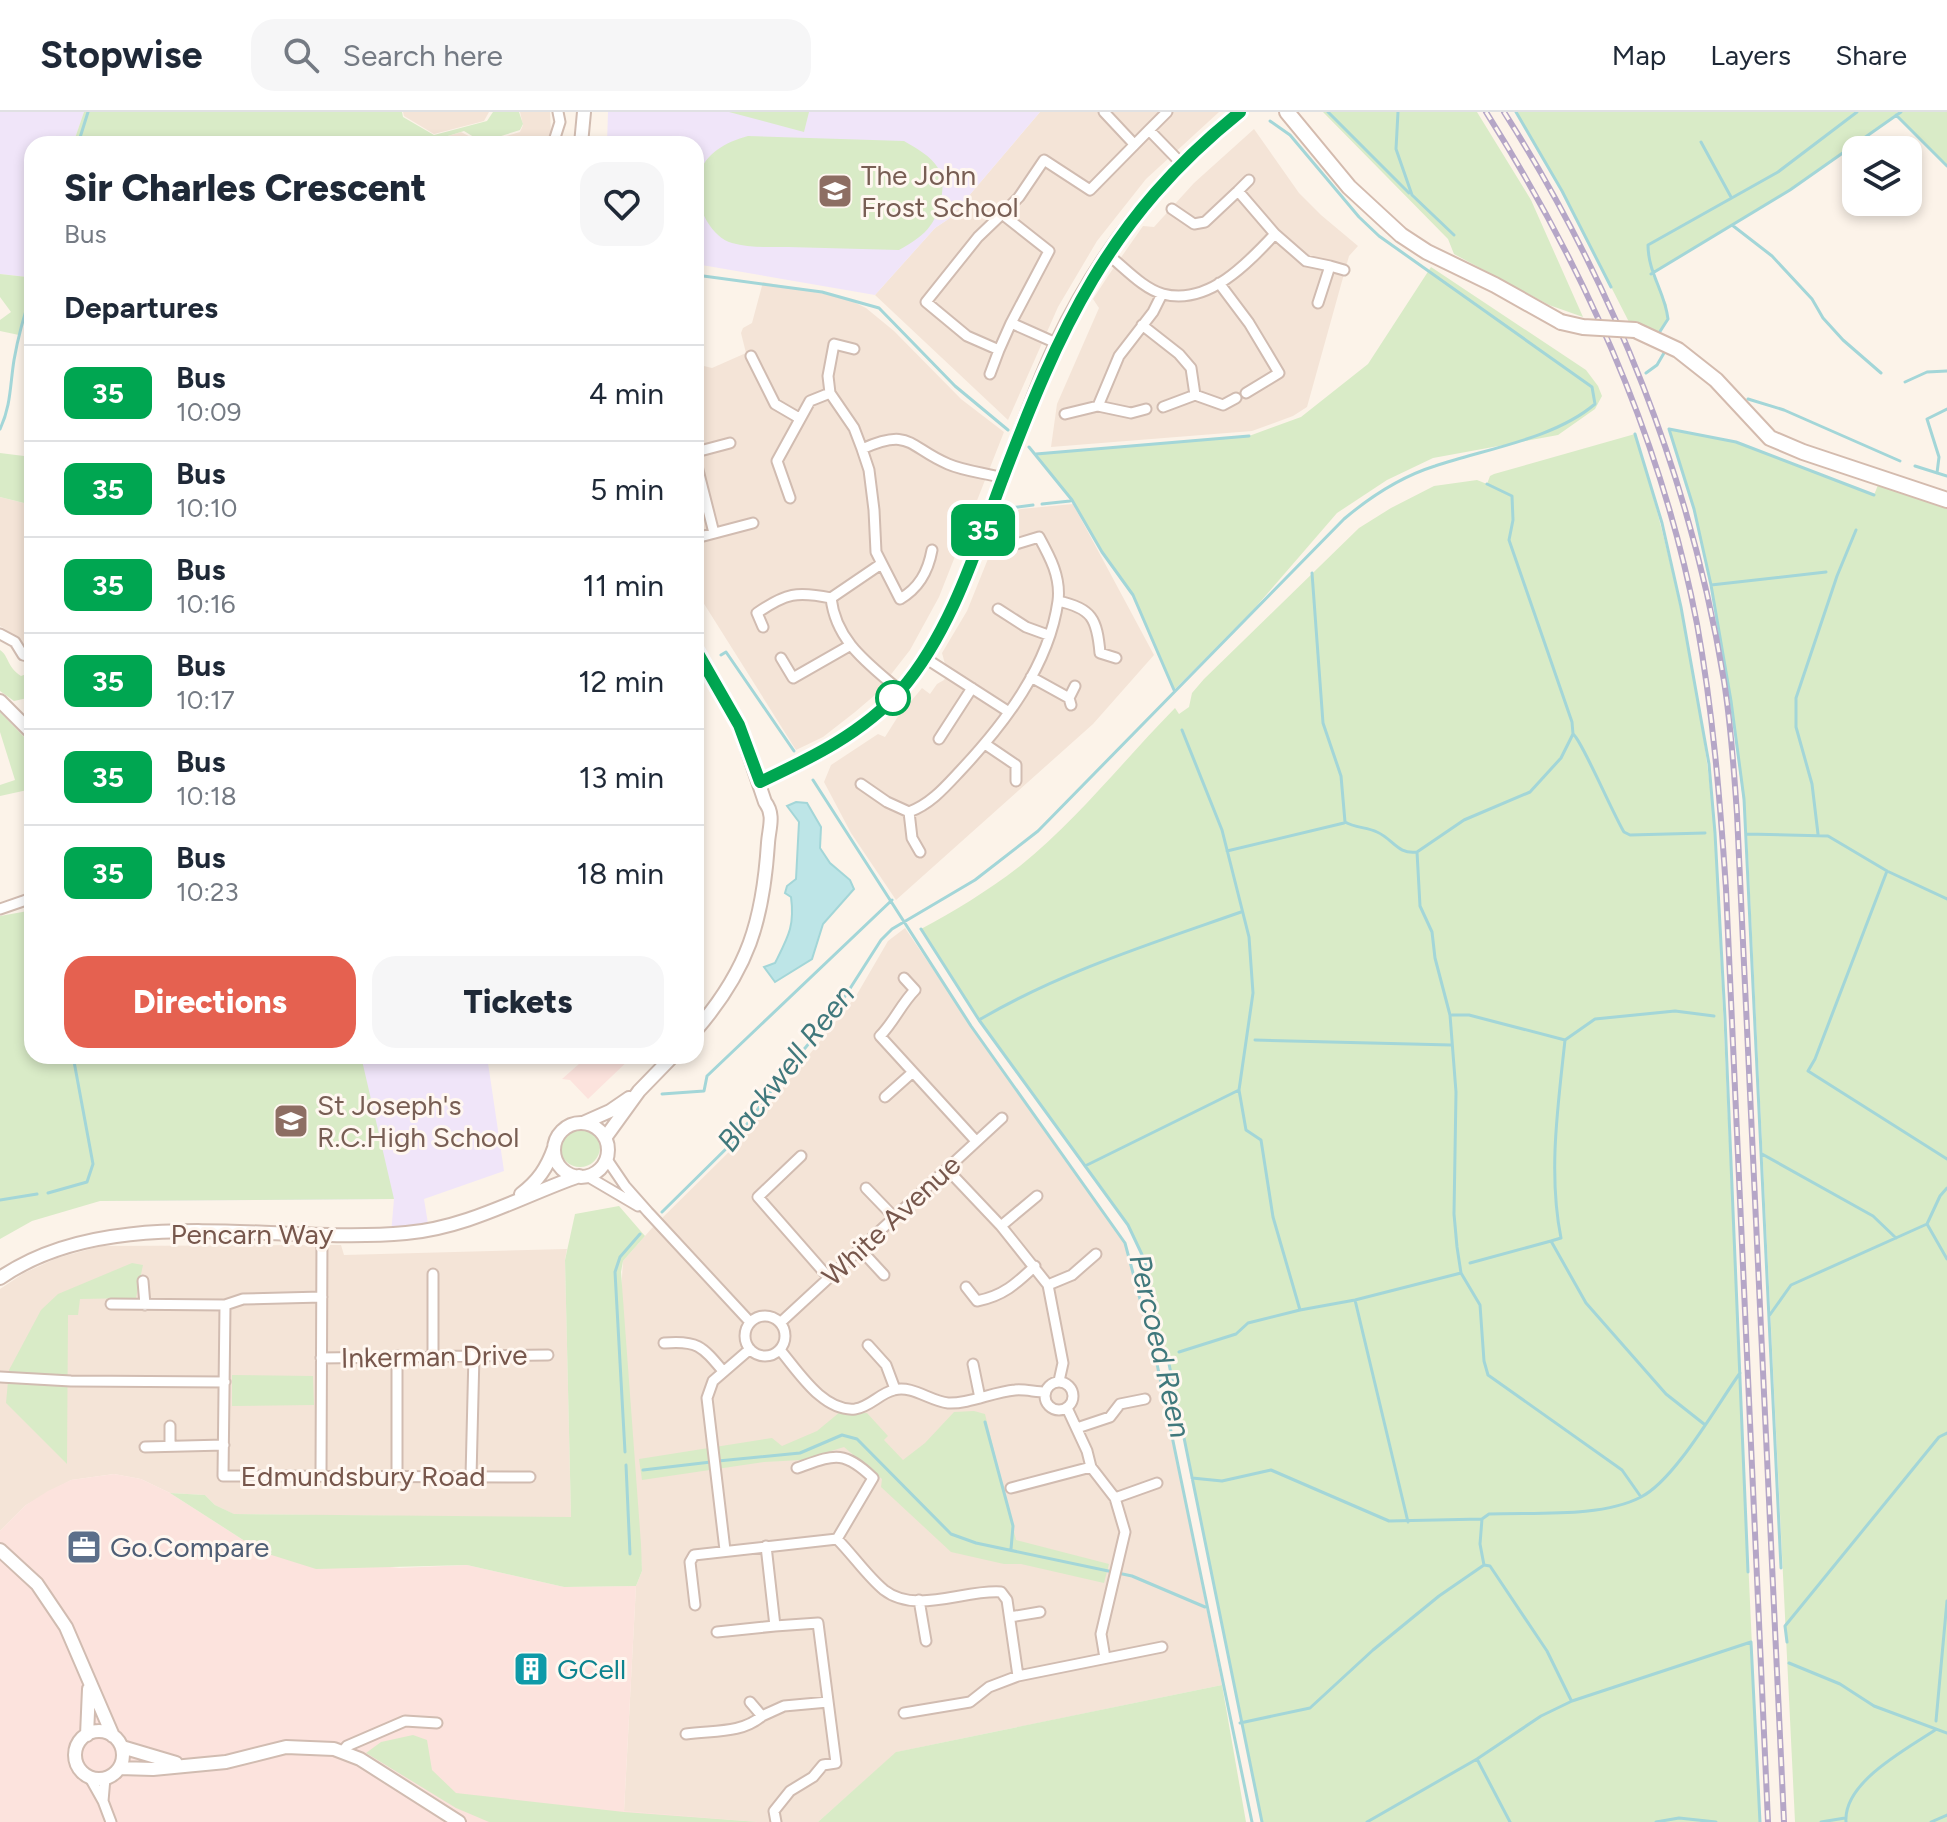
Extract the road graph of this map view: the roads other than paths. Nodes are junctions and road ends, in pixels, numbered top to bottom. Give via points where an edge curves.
1 (558, 112) edge
2 (584, 112) edge
3 (1104, 112) edge
4 (1167, 112) edge
5 (1240, 112) edge
6 (1287, 112) edge
7 (1149, 130) junction
8 (556, 136) edge
9 (582, 136) edge
10 (1134, 144) junction
11 (1181, 163) junction
12 (1249, 180) dead end
13 (1238, 191) junction
14 (1172, 209) dead end
15 (1002, 214) junction
16 (1275, 234) junction
17 (1107, 254) junction
18 (1330, 266) junction
19 (1344, 270) dead end
20 (1219, 283) junction
21 (1162, 294) junction
22 (1318, 303) dead end
23 (1011, 323) junction
24 (1142, 325) junction
25 (1056, 343) junction
26 (854, 349) dead end
27 (999, 350) junction
28 (751, 356) dead end
29 (990, 374) dead end
30 (830, 393) junction
31 (1246, 393) dead end
32 (1195, 395) junction
33 (1236, 398) dead end
34 (1098, 406) junction
35 (1163, 407) dead end
36 (1146, 409) dead end
37 (1065, 414) dead end
38 (799, 418) junction
39 (730, 443) dead end
40 (862, 449) junction
41 (704, 450) edge
42 (1003, 478) junction
43 (704, 494) edge
44 (790, 498) dead end
45 (1947, 500) edge
46 (753, 523) dead end
47 (714, 533) junction
48 (704, 536) edge
49 (1016, 544) dead end
50 (932, 550) dead end
51 (881, 564) junction
52 (831, 598) junction
53 (1058, 601) junction
54 (998, 609) dead end
55 (763, 627) dead end
56 (0, 634) edge
57 (1048, 635) junction
58 (849, 646) junction
59 (24, 655) edge
60 (781, 658) dead end
61 (925, 658) junction
62 (1116, 658) dead end
63 (704, 664) edge
64 (1031, 677) junction
65 (1075, 686) dead end
66 (972, 688) junction
67 (900, 691) junction
68 (0, 701) edge
69 (1009, 712) junction
70 (24, 725) edge
71 (939, 739) dead end
72 (985, 744) junction
73 (1016, 781) dead end
74 (760, 782) junction
75 (861, 784) dead end
76 (909, 812) junction
77 (920, 852) dead end
78 (24, 901) edge
79 (0, 909) edge
80 (904, 978) dead end
81 (704, 1020) edge
82 (665, 1064) edge
83 (913, 1072) junction
84 (639, 1091) junction
85 (885, 1097) dead end
86 (1002, 1118) dead end
87 (583, 1123) junction
88 (605, 1138) junction
89 (976, 1141) junction
90 (554, 1148) junction
91 (801, 1156) dead end
92 (606, 1158) junction
93 (947, 1169) junction
94 (583, 1176) junction
95 (866, 1188) dead end
96 (1037, 1196) dead end
97 (509, 1203) junction
98 (648, 1212) junction
99 (894, 1217) junction
100 (1001, 1226) junction
101 (322, 1235) junction
102 (860, 1249) junction
103 (1096, 1254) dead end
104 (1035, 1266) junction
105 (433, 1274) dead end
106 (884, 1275) dead end
107 (0, 1278) edge
108 (829, 1278) junction
109 (143, 1281) dead end
110 (1048, 1285) junction
111 (966, 1287) dead end
112 (322, 1297) junction
113 (111, 1304) dead end
114 (145, 1305) junction
115 (225, 1305) junction
116 (750, 1322) junction
117 (780, 1323) junction
118 (664, 1343) dead end
119 (868, 1345) dead end
120 (750, 1349) junction
121 (780, 1350) junction
122 (474, 1354) junction
123 (433, 1355) junction
124 (548, 1355) dead end
125 (397, 1356) junction
126 (321, 1358) junction
127 (973, 1364) dead end
128 (723, 1371) junction
129 (0, 1377) edge
130 (1059, 1381) junction
131 (225, 1382) junction
132 (895, 1389) junction
133 (1045, 1392) junction
134 (980, 1398) junction
135 (1145, 1399) dead end
136 (1067, 1408) junction
137 (170, 1426) dead end
138 (1077, 1428) junction
139 (224, 1445) junction
140 (170, 1446) junction
141 (145, 1447) dead end
142 (1091, 1467) junction
143 (797, 1468) dead end
144 (321, 1476) junction
145 (397, 1477) junction
146 (471, 1477) junction
147 (530, 1477) dead end
148 (1157, 1483) dead end
149 (1011, 1488) dead end
150 (1115, 1498) junction
151 (837, 1539) junction
152 (766, 1546) junction
153 (0, 1550) edge
154 (725, 1550) junction
155 (919, 1600) junction
156 (695, 1605) dead end
157 (1040, 1612) dead end
158 (1010, 1617) junction
159 (775, 1626) junction
160 (717, 1632) dead end
161 (926, 1641) dead end
162 (1162, 1647) dead end
163 (1105, 1658) junction
164 (1018, 1676) junction
165 (89, 1682) junction
166 (750, 1702) dead end
167 (828, 1702) junction
168 (904, 1713) dead end
169 (762, 1716) junction
170 (437, 1723) dead end
171 (686, 1734) dead end
172 (87, 1735) junction
173 (113, 1736) junction
174 (122, 1747) junction
175 (342, 1752) junction
176 (190, 1766) junction
177 (119, 1768) junction
178 (89, 1776) junction
179 (105, 1778) junction
180 (103, 1801) junction
181 (111, 1822) edge
182 (459, 1822) edge
183 (776, 1822) edge

1 - 8 street
2 - 9 street
3 - 10 street
4 - 7 street
5 - 11 street
6 - 45 main road, bridge via 1349,187 1427,252 1561,322 1635,330 1678,350 1716,380 1770,438
7 - 10 street
7 - 11 street
10 - 15 street via 1090,190 1044,160
11 - 17 street
12 - 13 street
13 - 14 street via 1205,222 1194,224
13 - 16 street
15 - 23 street via 1049,251
15 - 27 street via 926,302 967,336
16 - 18 street via 1306,261
16 - 20 street via 1248,263
17 - 21 street
17 - 25 street
18 - 19 street
18 - 22 street
20 - 21 street via 1183,296
20 - 31 street via 1279,373
21 - 24 street
23 - 25 street
23 - 27 street
24 - 32 street via 1191,368
24 - 34 street via 1119,356
25 - 42 street
26 - 30 street via 834,344
27 - 29 street
28 - 38 street via 775,404
30 - 38 street via 810,401
30 - 40 street
32 - 33 street via 1223,405
32 - 35 street
34 - 36 street via 1131,413
34 - 37 street
38 - 44 street via 777,461
39 - 41 street
40 - 42 street via 901,438 950,465
40 - 51 street
42 - 61 street
43 - 47 street
46 - 47 street
47 - 48 street
49 - 53 street via 1039,537 1052,561
50 - 51 street via 923,577 900,604
51 - 52 street
52 - 55 street via 802,592 784,596 757,613
52 - 58 street via 833,616
53 - 57 street
53 - 62 street via 1088,611 1097,627 1100,653
54 - 57 street
56 - 59 street
57 - 64 street
58 - 60 street via 793,678
58 - 67 street
61 - 66 street
61 - 67 street
63 - 74 street via 739,725
64 - 65 street via 1070,702
64 - 69 street
66 - 69 street
66 - 71 street
67 - 74 street via 836,743
68 - 70 street
69 - 72 street
72 - 73 street via 1016,765
72 - 76 street via 934,798
74 - 81 street via 768,840 764,894 748,948 725,994
75 - 76 street
76 - 77 street via 912,838
78 - 79 street
80 - 83 street via 915,990 880,1036
82 - 84 street
83 - 85 street
83 - 89 street
84 - 87 street
84 - 88 street
86 - 89 street, White Avenue
87 - 88 street via 596,1127
87 - 90 street via 564,1129
88 - 92 street
89 - 93 street, White Avenue
90 - 94 street via 558,1164 571,1175
90 - 97 street, Pencarn Way via 538,1179
91 - 108 street via 758,1197
92 - 94 street
92 - 98 street
93 - 99 street, White Avenue
93 - 100 street
94 - 97 street, Pencarn Way
94 - 98 street
95 - 99 street
96 - 100 street
97 - 101 street, Pencarn Way via 429,1230
98 - 116 street
99 - 102 street, White Avenue
100 - 104 street
101 - 107 street, Pencarn Way via 98,1237 47,1252
101 - 112 street
102 - 106 street
102 - 108 street, White Avenue
103 - 110 street via 1072,1275
104 - 110 street
104 - 111 street via 991,1298 977,1301
105 - 123 street
108 - 117 street, White Avenue
109 - 114 street
110 - 130 street via 1063,1363
112 - 115 street via 243,1299
112 - 126 street
113 - 114 street
114 - 115 street
115 - 131 street, Edmundsbury Road
116 - 117 street via 770,1316
116 - 120 street via 745,1337
117 - 121 street via 785,1339
118 - 128 street via 698,1344
119 - 132 street via 886,1365
120 - 121 street via 763,1356
120 - 128 street
121 - 132 street via 814,1389 845,1408 868,1405
122 - 123 street, Inkerman Drive
122 - 124 street, Inkerman Drive
122 - 146 street
123 - 125 street, Inkerman Drive
125 - 126 street, Inkerman Drive
125 - 145 street
126 - 144 street
127 - 134 street
128 - 154 street via 707,1398
129 - 131 street
130 - 133 street
130 - 136 street via 1073,1390
131 - 139 street, Edmundsbury Road
132 - 134 street via 947,1403
133 - 134 street via 1015,1390
133 - 136 street via 1051,1407
135 - 138 street via 1120,1404 1110,1417
136 - 138 street
137 - 140 street
138 - 142 street
139 - 140 street
139 - 144 street, Edmundsbury Road via 223,1476
140 - 141 street
142 - 149 street
142 - 150 street
143 - 151 street via 834,1455 847,1457 873,1478
144 - 145 street, Edmundsbury Road
145 - 146 street, Edmundsbury Road
146 - 147 street, Edmundsbury Road
148 - 150 street
150 - 163 street via 1125,1532 1101,1634
151 - 152 street
151 - 155 street via 883,1589
152 - 154 street
152 - 159 street
153 - 165 street via 49,1599
154 - 156 street via 694,1555 690,1562
155 - 158 street via 1001,1592
155 - 161 street
157 - 158 street
158 - 164 street
159 - 160 street
159 - 167 street via 818,1623
162 - 163 street
163 - 164 street
164 - 168 street via 989,1687 970,1702
165 - 172 street
165 - 173 street
166 - 169 street
167 - 169 street via 784,1706
167 - 183 street via 836,1763 823,1765 790,1791 774,1811
169 - 171 street via 734,1730
170 - 175 street via 397,1723
172 - 173 street
172 - 178 street via 76,1754 79,1767
173 - 174 street
174 - 176 street
174 - 177 street
175 - 176 street via 301,1745
175 - 182 street
176 - 177 street
177 - 179 street
178 - 179 street
178 - 180 street
179 - 180 street
180 - 181 street

